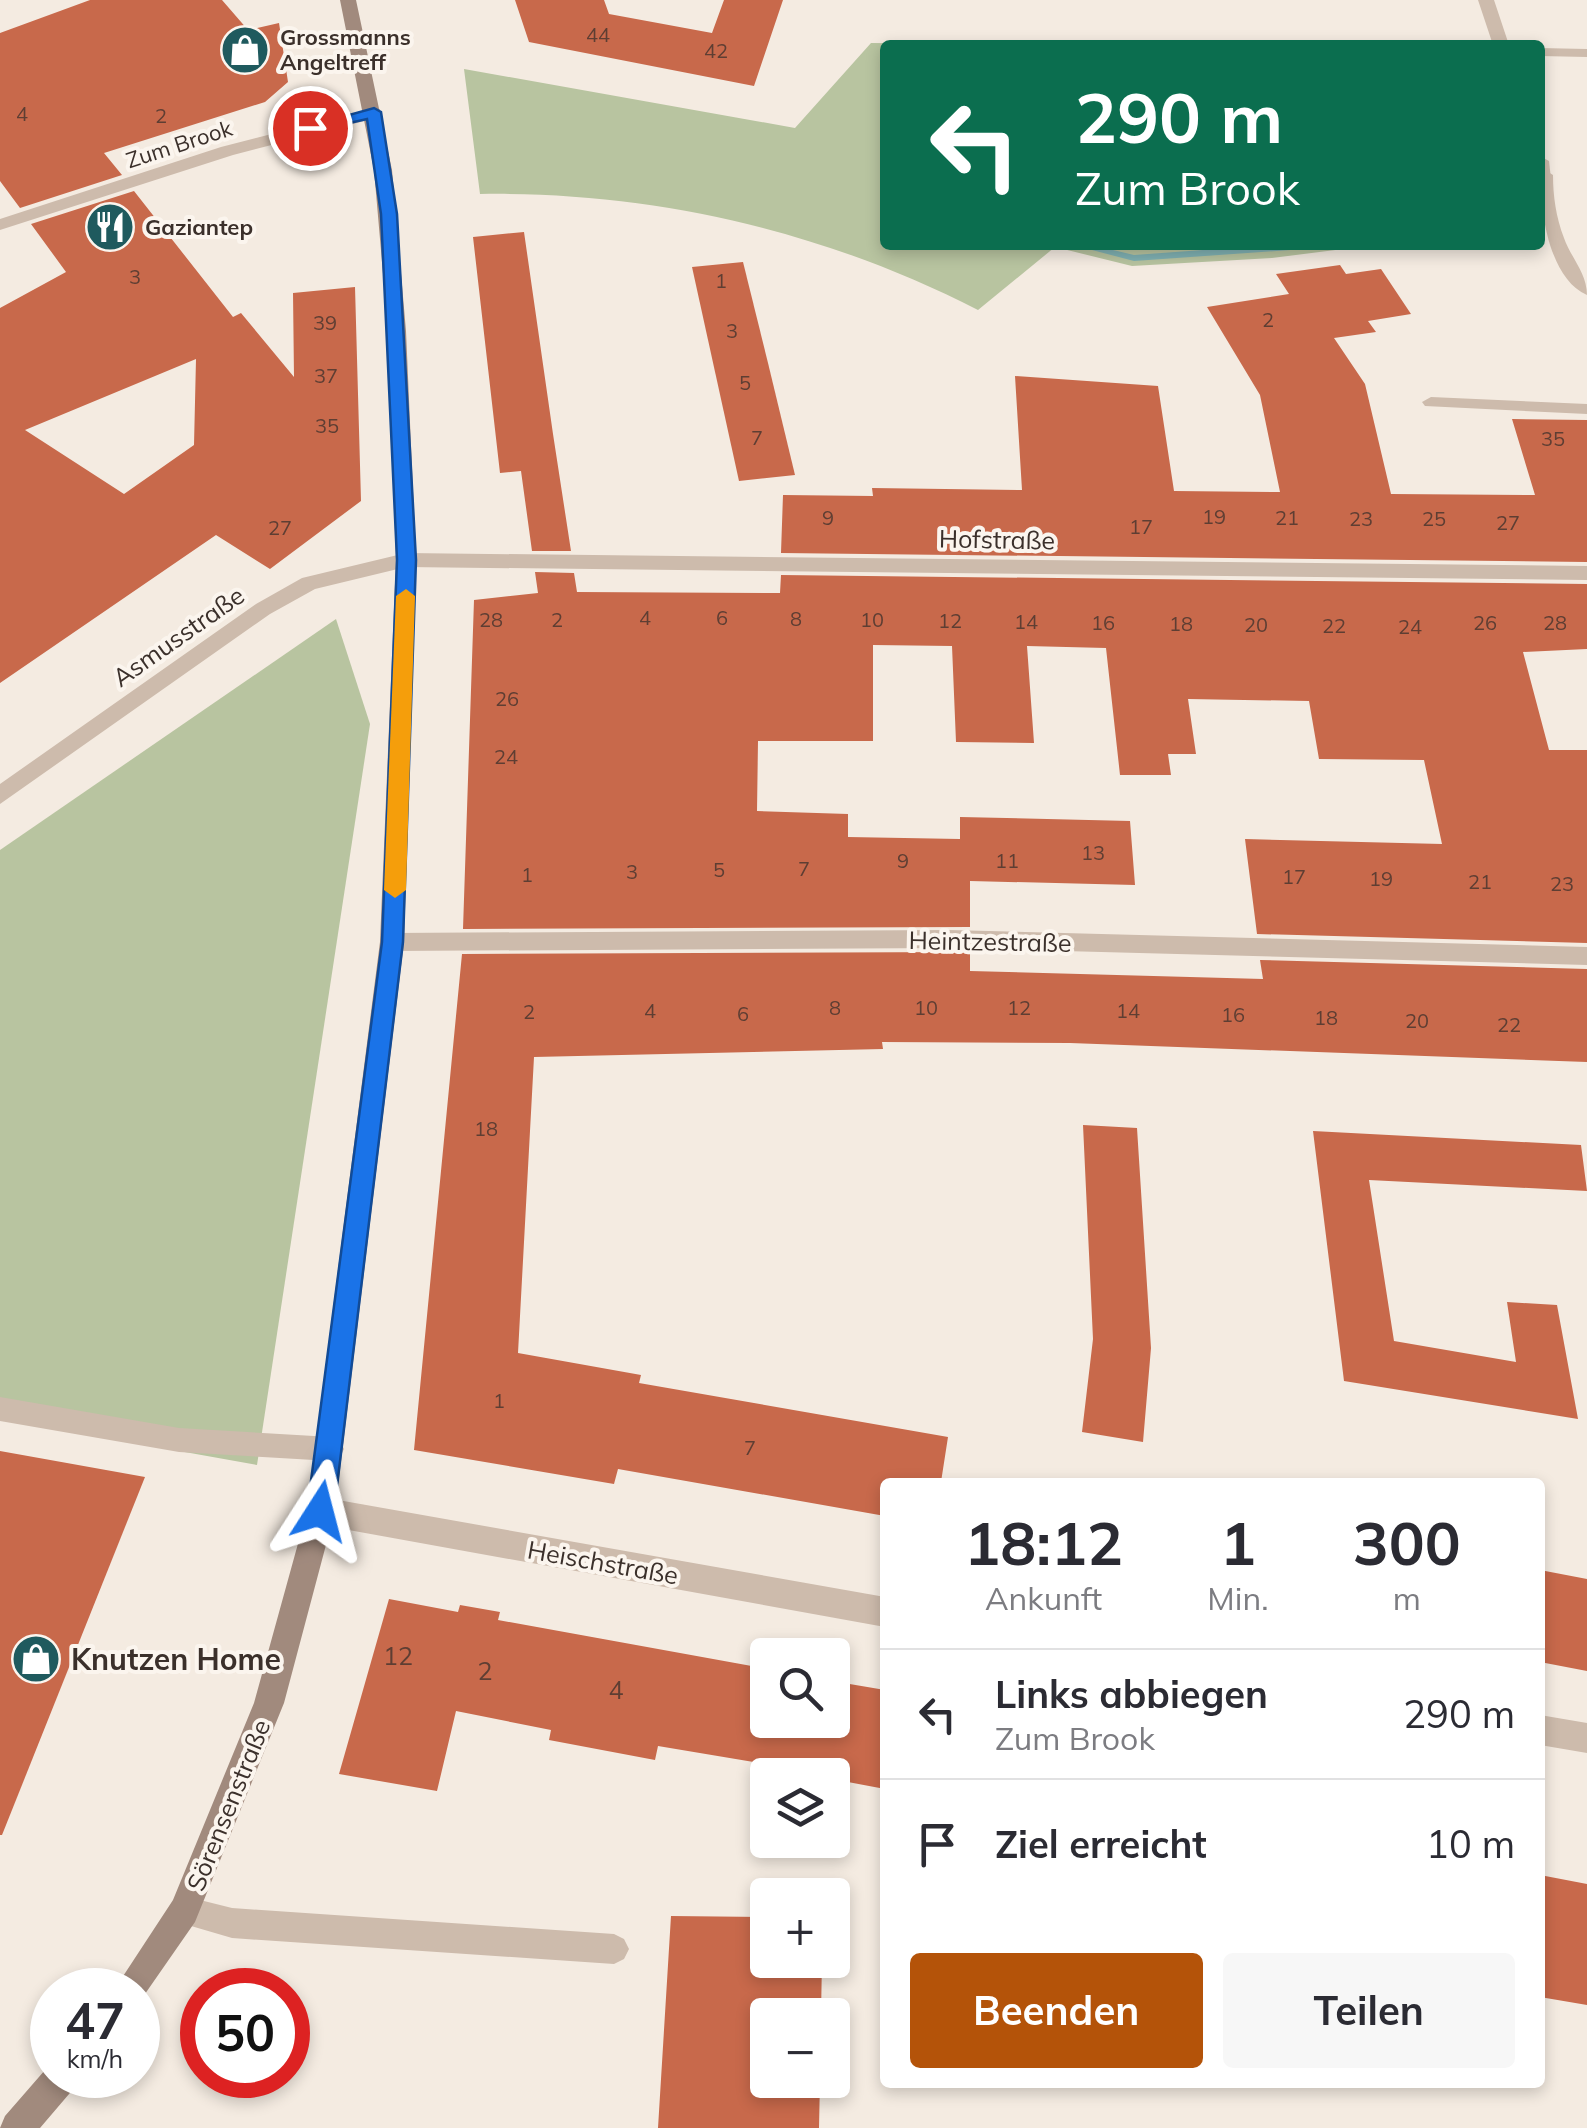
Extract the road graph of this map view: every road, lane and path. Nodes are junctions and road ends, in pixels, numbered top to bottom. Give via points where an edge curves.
1 (348, 0) edge
2 (1486, 0) edge
3 (1499, 40) edge
4 (1545, 52) edge
5 (1587, 53) edge
6 (374, 112) junction
7 (1545, 202) edge
8 (0, 225) edge
9 (1587, 290) edge
10 (1431, 402) dead end
11 (1587, 409) edge
12 (406, 560) junction
13 (1587, 573) edge
14 (0, 796) edge
15 (392, 942) junction
16 (1587, 956) edge
17 (0, 1409) edge
18 (331, 1449) junction
19 (320, 1511) junction
20 (880, 1611) edge
21 (1545, 1731) edge
22 (1587, 1738) edge
23 (184, 1911) junction
24 (614, 1949) dead end
25 (146, 1968) edge
26 (46, 2098) edge
27 (29, 2121) edge

1 - 6 main road, Sörensenstraße
2 - 3 street
4 - 5 lane
6 - 8 street, Zum Brook
6 - 12 main road, Sörensenstraße via 389,214
7 - 9 lane via 1566,267
10 - 11 lane
12 - 13 street, Hofstraße
12 - 14 street, Asmusstraße via 309,583 263,609
12 - 15 main road, Sörensenstraße
15 - 16 street, Heintzestraße via 949,939
15 - 18 main road, Sörensenstraße
17 - 18 lane via 179,1440
18 - 19 main road, Sörensenstraße
19 - 20 street, Heischstraße
19 - 23 main road, Sörensenstraße via 269,1703
21 - 22 street
23 - 24 lane via 232,1923
23 - 25 main road, Sörensenstraße
26 - 27 main road

